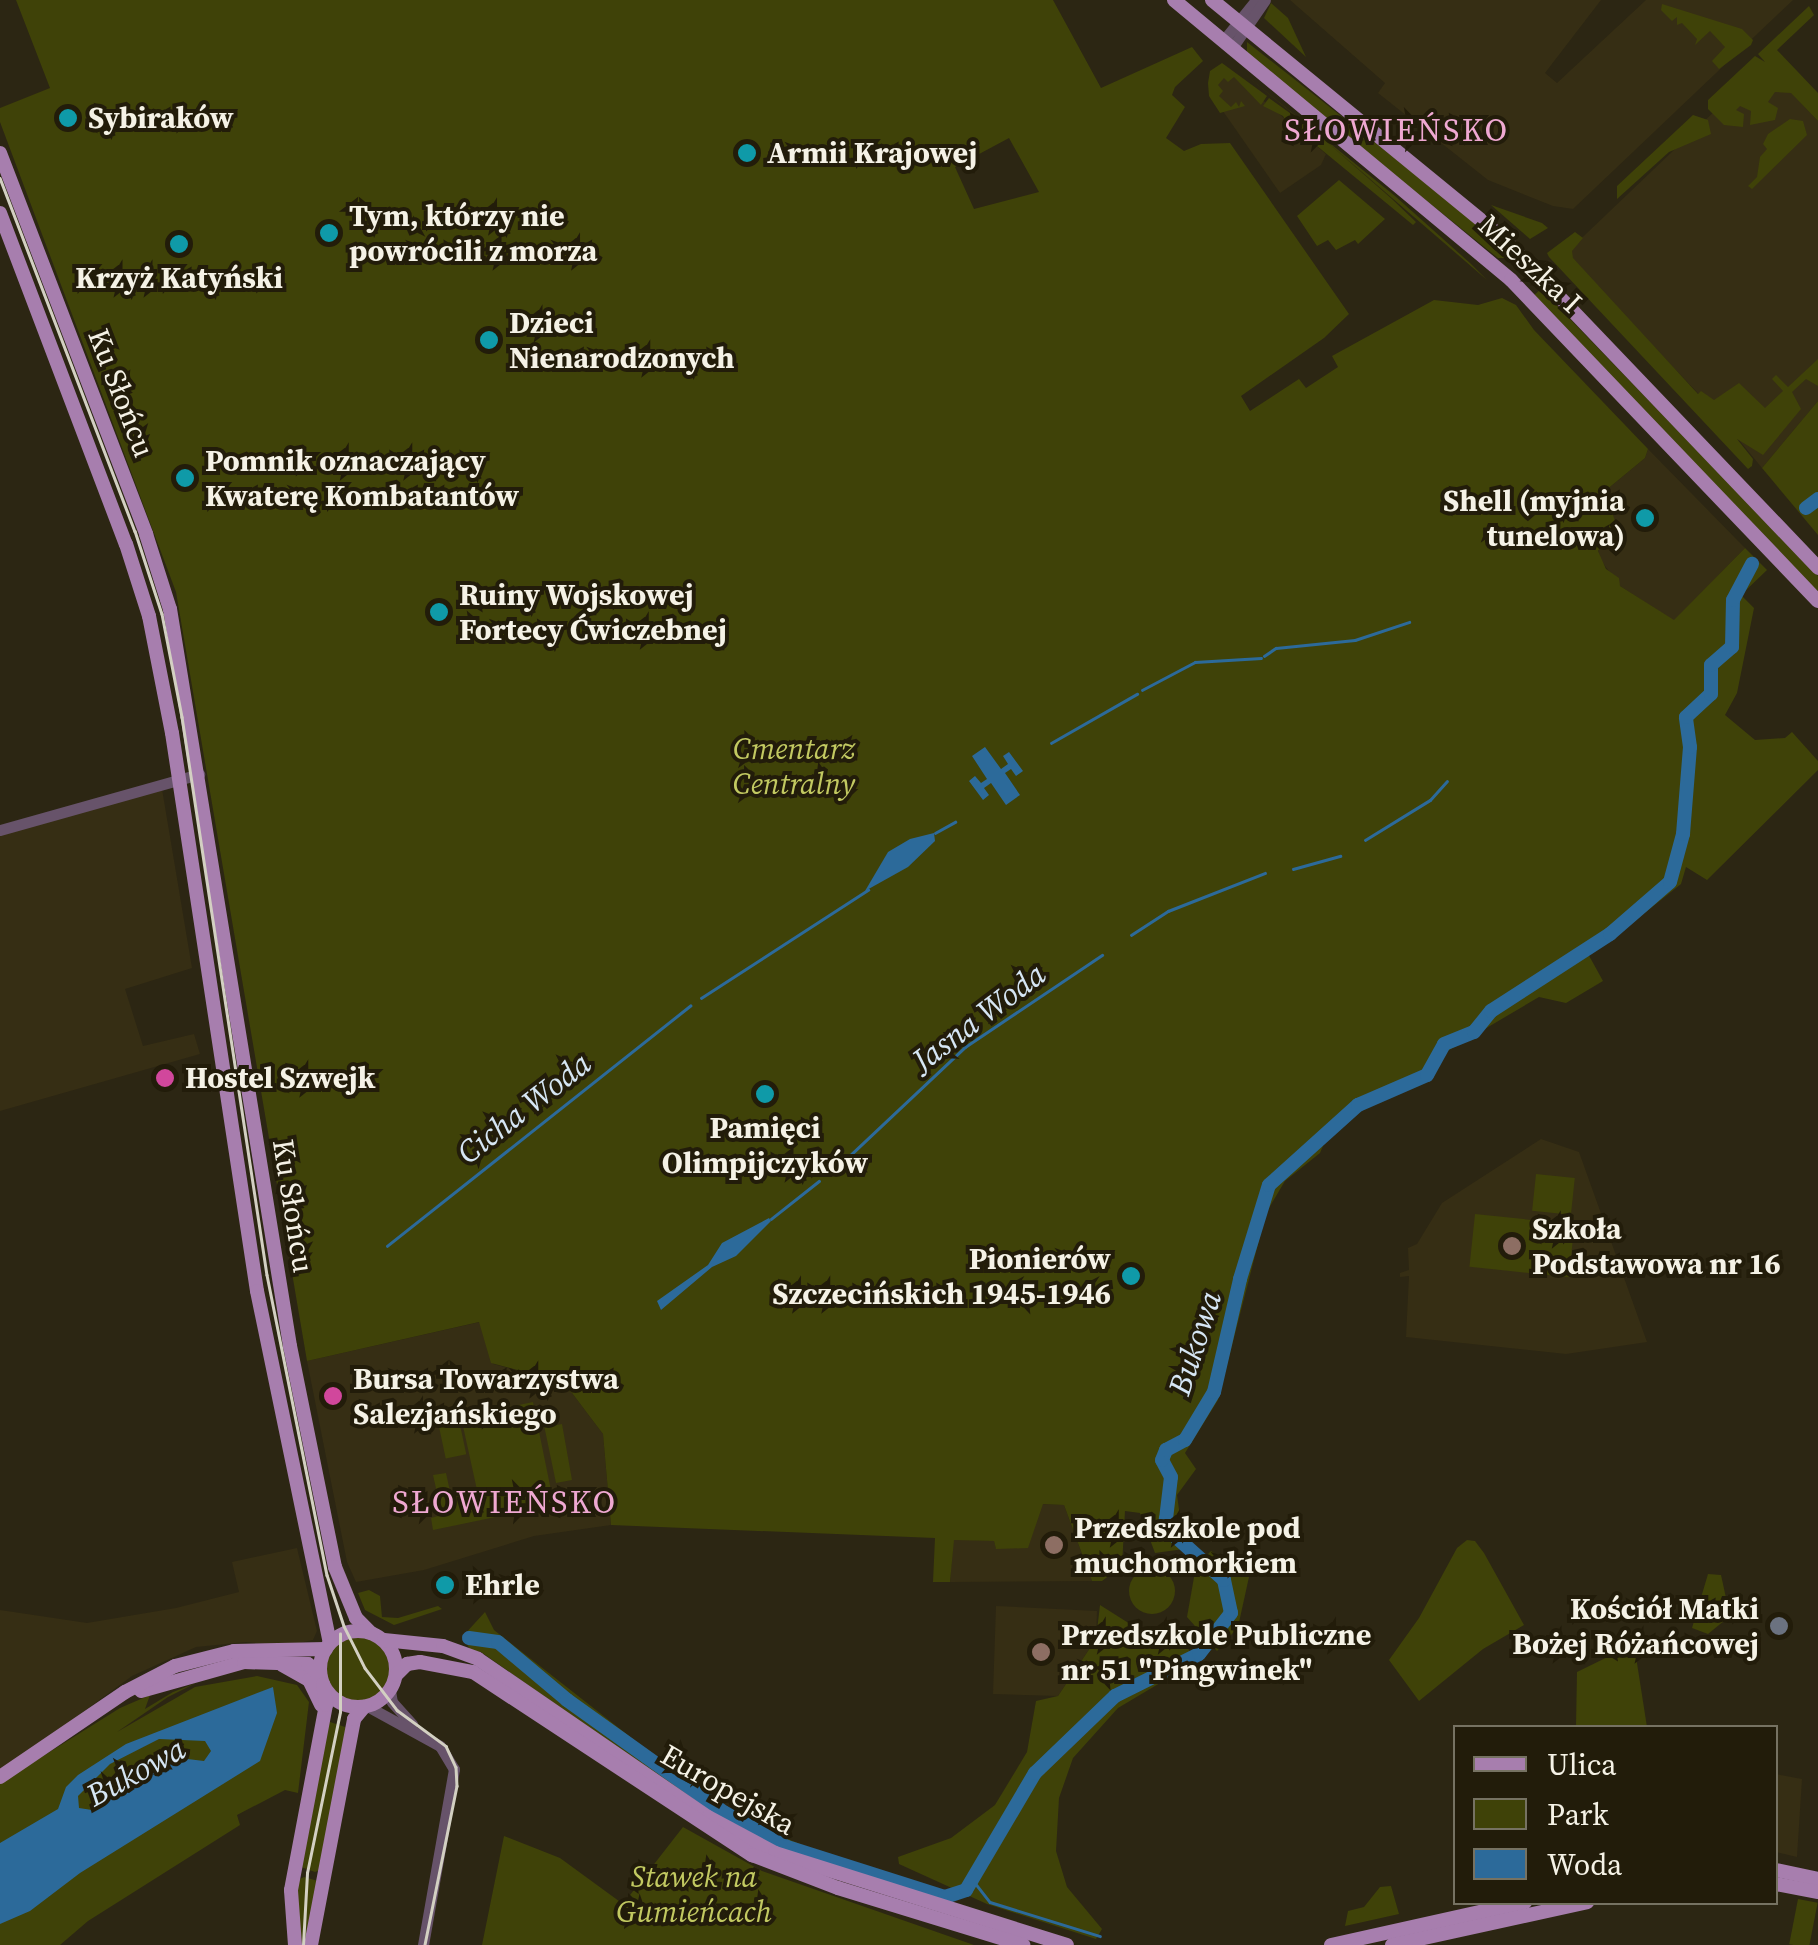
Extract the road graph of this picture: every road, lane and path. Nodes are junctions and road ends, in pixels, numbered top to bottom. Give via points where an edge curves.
1 (1174, 0) edge
2 (1212, 0) edge
3 (1256, 0) edge
4 (1265, 0) edge
5 (1243, 25) junction
6 (1227, 45) junction
7 (0, 153) edge
8 (0, 214) edge
9 (1818, 568) edge
10 (1818, 601) edge
11 (199, 774) junction
12 (178, 778) junction
13 (0, 830) edge
14 (378, 1636) junction
15 (328, 1646) junction
16 (267, 1661) junction
17 (396, 1675) junction
18 (322, 1680) junction
19 (390, 1690) junction
20 (365, 1706) junction
21 (104, 1707) junction
22 (323, 1724) junction
23 (430, 1740) junction
24 (0, 1777) edge
25 (1778, 1870) edge
26 (1818, 1878) edge
27 (1778, 1884) edge
28 (1818, 1892) edge
29 (1511, 1905) edge
30 (1573, 1905) edge
31 (295, 1945) edge
32 (311, 1945) edge
33 (424, 1945) edge
34 (1023, 1945) edge
35 (1067, 1945) edge
36 (1330, 1945) edge
37 (1392, 1945) edge

1 - 6 main road, Mieszka I
2 - 5 main road, Mieszka I
3 - 5 street
4 - 5 street
5 - 6 street
5 - 9 main road, Mieszka I via 1504,239
6 - 10 main road, Mieszka I via 1511,280
7 - 11 main road, Ku Słońcu via 160,576
8 - 12 main road, Ku Słońcu via 138,577
11 - 12 street
11 - 14 main road, Ku Słońcu via 303,1415 335,1566 356,1618
12 - 13 street
12 - 15 main road, Ku Słońcu via 257,1291
14 - 15 main road via 348,1632
14 - 17 main road via 394,1656
14 - 35 main road, Europejska via 478,1659 708,1817 776,1852
15 - 18 main road
15 - 21 main road via 212,1654 165,1670
16 - 18 main road via 308,1664
16 - 21 main road via 204,1670
16 - 22 main road via 309,1680
17 - 19 main road
17 - 34 main road, Europejska via 420,1662 473,1672 752,1855
18 - 20 main road via 339,1702
18 - 22 main road
19 - 20 main road
19 - 23 street via 394,1705
20 - 23 street
20 - 32 main road via 354,1719
21 - 24 main road
22 - 31 main road via 291,1890
23 - 33 street via 448,1755 454,1778
25 - 26 main road
27 - 28 main road
29 - 36 main road
30 - 37 main road

